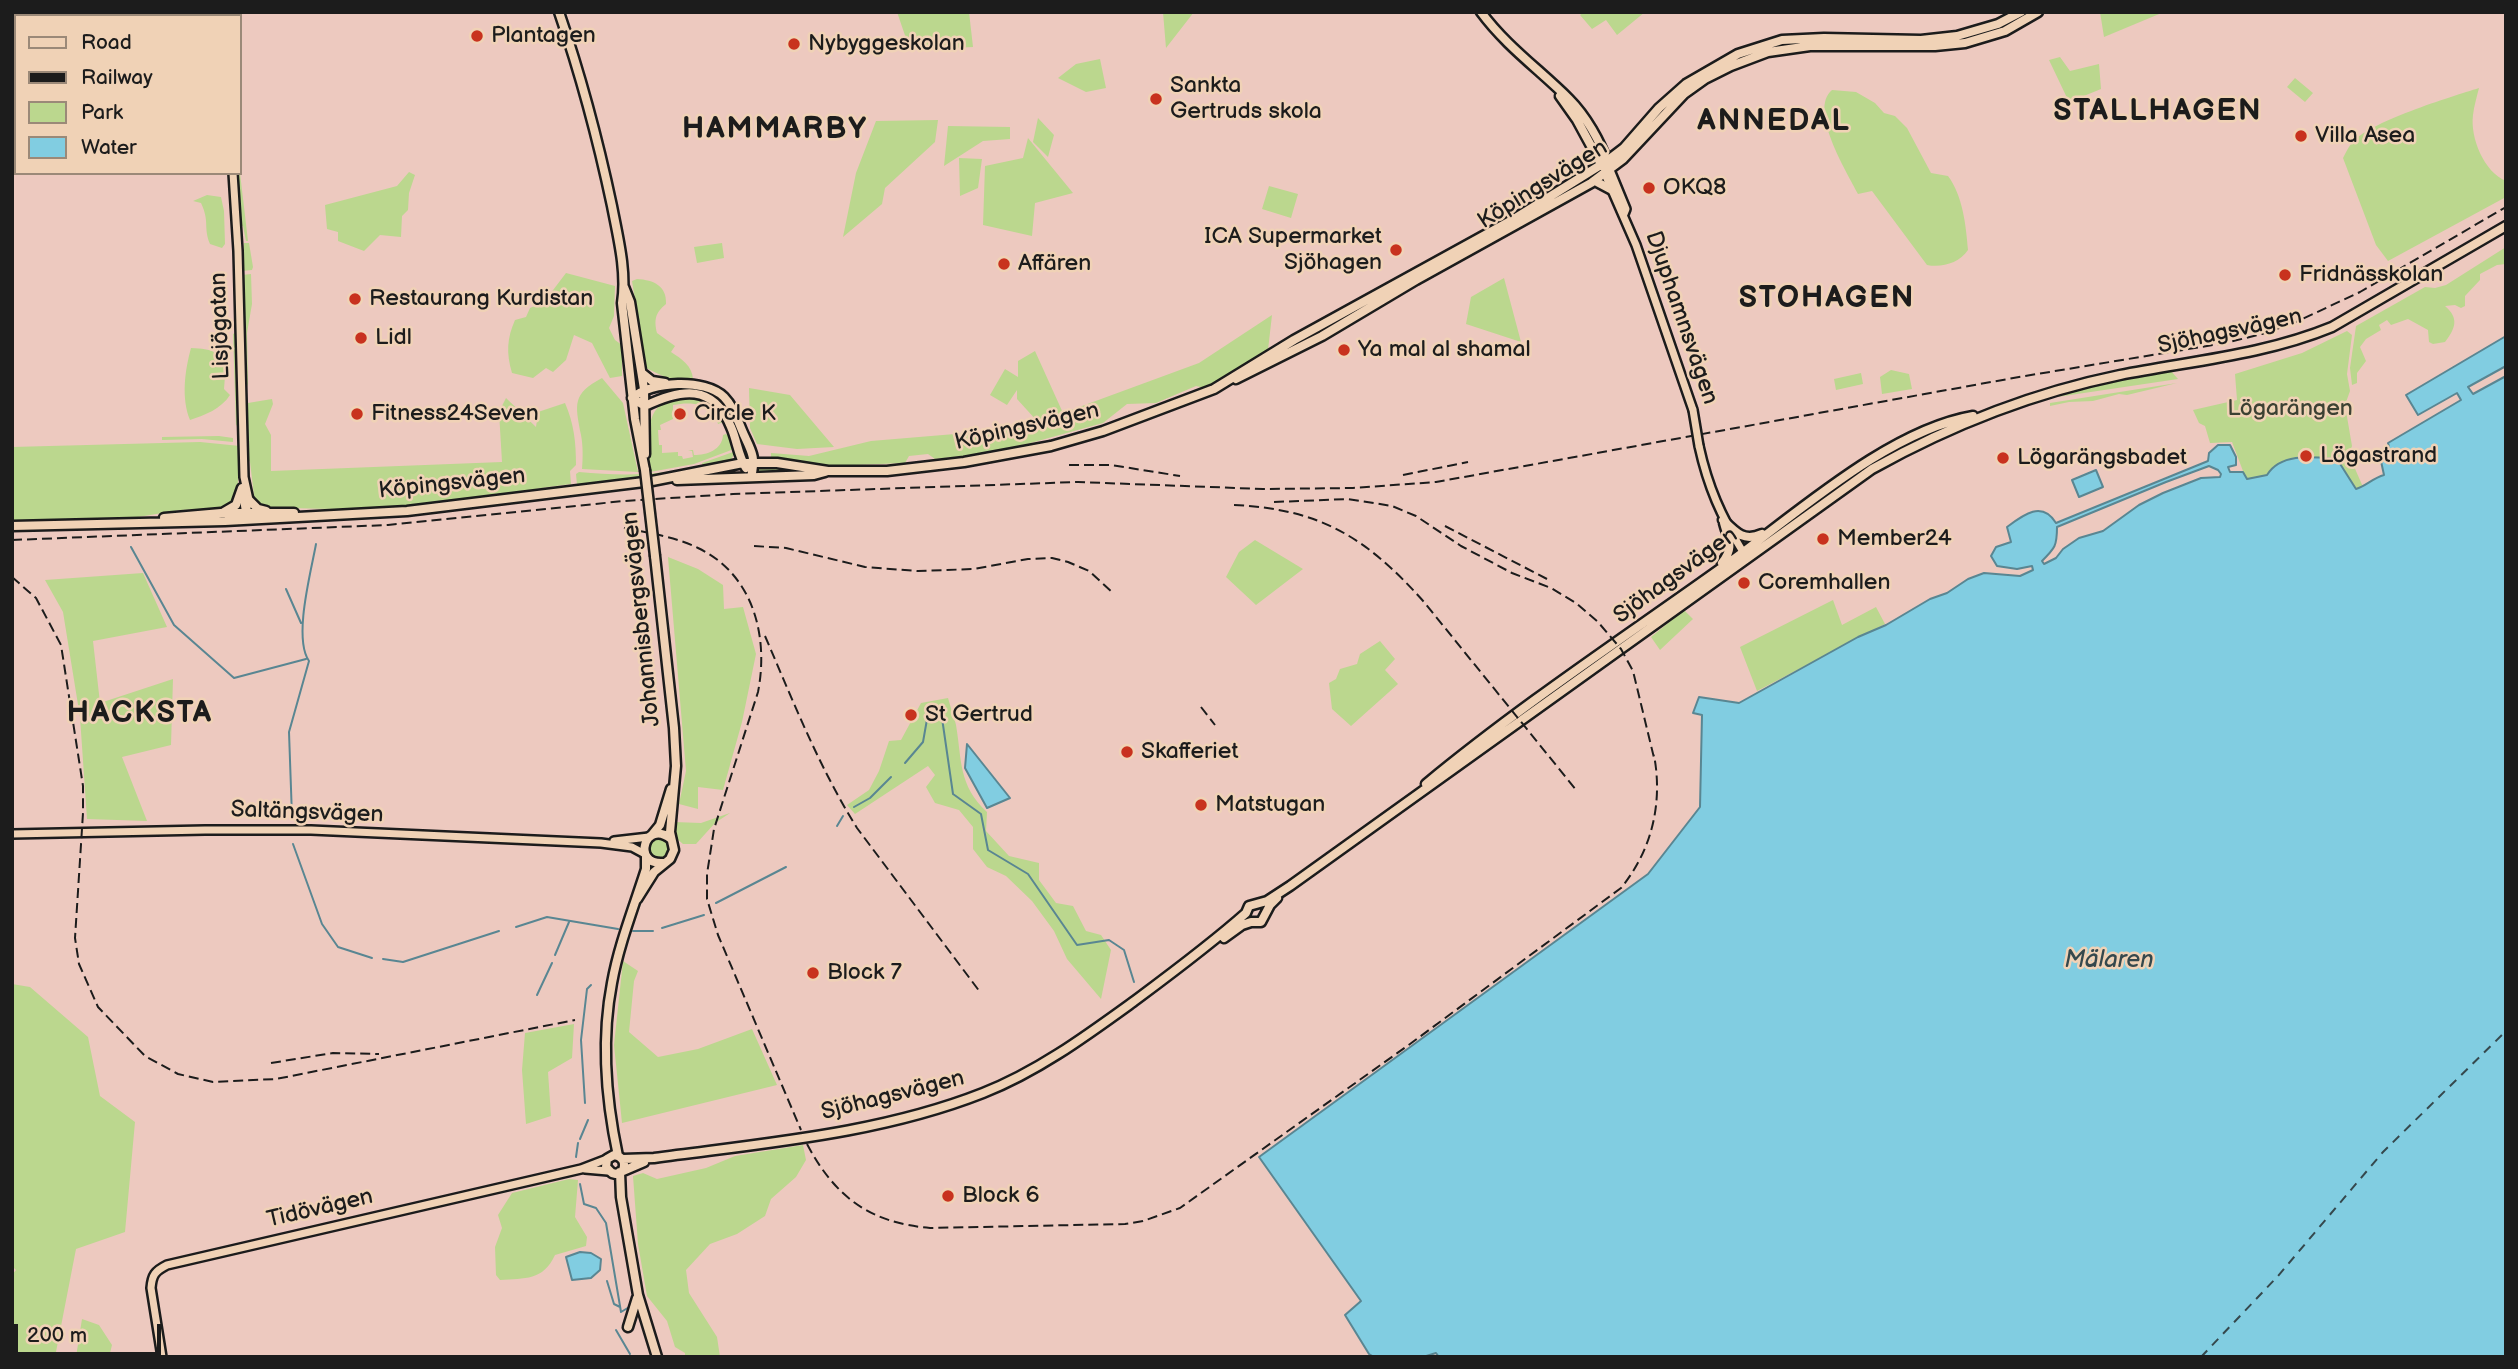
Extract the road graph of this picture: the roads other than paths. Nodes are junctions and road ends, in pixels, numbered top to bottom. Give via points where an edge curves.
1 (558, 12) edge
2 (1480, 12) edge
3 (2021, 12) edge
4 (2038, 12) edge
5 (1557, 90) junction
6 (1593, 148) junction
7 (1606, 168) junction
8 (1590, 172) junction
9 (233, 175) edge
10 (1595, 181) junction
11 (1612, 190) junction
12 (1571, 195) junction
13 (1624, 214) junction
14 (2506, 226) edge
15 (624, 287) junction
16 (642, 373) junction
17 (1226, 383) junction
18 (679, 384) junction
19 (644, 390) junction
20 (723, 396) junction
21 (663, 397) junction
22 (632, 398) junction
23 (717, 404) junction
24 (645, 406) junction
25 (1983, 414) junction
26 (646, 420) junction
27 (735, 425) junction
28 (750, 449) junction
29 (739, 451) junction
30 (1885, 453) junction
31 (755, 462) junction
32 (743, 463) junction
33 (777, 463) junction
34 (731, 466) junction
35 (645, 469) junction
36 (1872, 469) junction
37 (828, 471) junction
38 (244, 477) junction
39 (751, 477) junction
40 (652, 481) junction
41 (242, 488) junction
42 (1825, 492) junction
43 (249, 500) junction
44 (272, 512) junction
45 (221, 513) junction
46 (340, 514) junction
47 (246, 516) junction
48 (1723, 520) junction
49 (137, 522) junction
50 (12, 526) edge
51 (1774, 529) junction
52 (1745, 555) junction
53 (1718, 569) junction
54 (1676, 603) junction
55 (676, 766) junction
56 (12, 834) edge
57 (650, 837) junction
58 (671, 839) junction
59 (601, 843) junction
60 (645, 855) junction
61 (663, 863) junction
62 (1290, 886) junction
63 (637, 899) junction
64 (1258, 904) junction
65 (1246, 913) junction
66 (1266, 914) junction
67 (1251, 922) junction
68 (1187, 963) junction
69 (615, 1158) junction
70 (654, 1158) junction
71 (581, 1169) junction
72 (616, 1172) junction
73 (638, 1295) junction
74 (628, 1327) dead end
75 (162, 1357) edge
76 (657, 1357) edge

1 - 15 main road via 597,138
2 - 5 main road
3 - 7 main road, Köpingsvägen via 1957,36 1782,40 1756,47 1686,84
4 - 7 main road, Köpingsvägen via 2005,31 1965,43 1810,46 1768,52 1705,79 1684,94 1623,159
5 - 6 main road
5 - 7 main road via 1583,117
6 - 7 main road
6 - 8 main road via 1595,162
7 - 8 main road, Köpingsvägen
7 - 10 main road, Köpingsvägen
7 - 11 street, Djuphamnsvägen
7 - 12 main road
7 - 13 street, Djuphamnsvägen via 1626,209
8 - 17 main road, Köpingsvägen
9 - 38 street, Lisjögatan
10 - 11 main road
10 - 12 main road, Köpingsvägen
11 - 13 street, Djuphamnsvägen
12 - 17 main road, Köpingsvägen via 1302,347
13 - 48 street, Djuphamnsvägen, bridge via 1693,410 1705,472
14 - 25 main road, Sjöhagsvägen via 2313,335 2262,350 2065,387
15 - 16 main road, Johannisbergsvägen
15 - 22 main road, Johannisbergsvägen
16 - 18 main road via 652,381
16 - 19 main road, Johannisbergsvägen
17 - 37 main road, Köpingsvägen via 1152,414 1044,447 947,465
18 - 19 main road
18 - 20 main road via 704,386
19 - 22 main road
19 - 24 main road, Johannisbergsvägen
20 - 23 main road
20 - 27 main road via 731,404
21 - 23 main road via 686,392
21 - 24 main road
21 - 26 main road
22 - 24 main road
22 - 35 main road, Johannisbergsvägen
23 - 27 main road
24 - 26 main road, Johannisbergsvägen
25 - 30 main road, Sjöhagsvägen via 1931,429
25 - 36 main road, Sjöhagsvägen
26 - 35 main road, Johannisbergsvägen
27 - 28 main road
27 - 29 main road
28 - 31 main road
28 - 33 main road via 761,459
29 - 32 main road
29 - 34 main road
30 - 36 main road
30 - 42 main road, Sjöhagsvägen
31 - 32 main road, Köpingsvägen
31 - 33 main road, Köpingsvägen
31 - 39 main road
32 - 34 main road, Köpingsvägen
32 - 39 main road
33 - 37 main road, Köpingsvägen
34 - 40 main road, Köpingsvägen
35 - 55 main road, Johannisbergsvägen, bridge
36 - 42 main road
36 - 52 main road, Sjöhagsvägen
37 - 39 main road, Köpingsvägen
38 - 41 street, Lisjögatan
38 - 43 street, Lisjögatan
39 - 40 main road, Köpingsvägen
40 - 46 main road, Köpingsvägen via 407,511
41 - 45 main road via 236,505
41 - 47 street, Lisjögatan
42 - 51 main road, Sjöhagsvägen
43 - 44 main road via 258,509
43 - 47 street, Lisjögatan
44 - 46 main road, Köpingsvägen
44 - 47 main road, Köpingsvägen
45 - 47 main road, Köpingsvägen
45 - 49 main road, Köpingsvägen
46 - 47 main road, Köpingsvägen
47 - 49 main road, Köpingsvägen
48 - 51 main road via 1744,538
48 - 52 street, Djuphamnsvägen
48 - 53 main road via 1730,550
49 - 50 main road, Köpingsvägen
51 - 52 main road, Sjöhagsvägen
52 - 53 main road, Sjöhagsvägen
52 - 54 main road, Sjöhagsvägen
53 - 54 main road, Sjöhagsvägen
54 - 62 main road, Sjöhagsvägen
55 - 57 main road, Johannisbergsvägen via 660,825
55 - 58 main road, Johannisbergsvägen
56 - 59 street, Saltängsvägen via 295,830
57 - 58 main road via 661,833
57 - 59 street, Saltängsvägen
57 - 60 main road
58 - 61 main road via 673,855
59 - 60 street, Saltängsvägen via 632,847
60 - 61 main road
60 - 63 main road
61 - 63 main road
62 - 64 main road, Sjöhagsvägen
62 - 66 main road, Sjöhagsvägen
63 - 69 main road via 609,999 607,1071
64 - 65 main road, Sjöhagsvägen
64 - 66 main road
65 - 67 main road
65 - 68 main road, Sjöhagsvägen
66 - 67 main road, Sjöhagsvägen via 1261,922
67 - 68 main road, Sjöhagsvägen
68 - 70 main road, Sjöhagsvägen via 1060,1054 970,1098 881,1124
69 - 70 main road, Sjöhagsvägen
69 - 71 street, Tidövägen
69 - 72 main road
69 - 72 main road via 606,1167
70 - 72 main road, Sjöhagsvägen
71 - 72 street, Tidövägen
71 - 75 street, Tidövägen via 167,1265 156,1270 151,1288
72 - 73 main road
73 - 74 main road
73 - 76 main road

